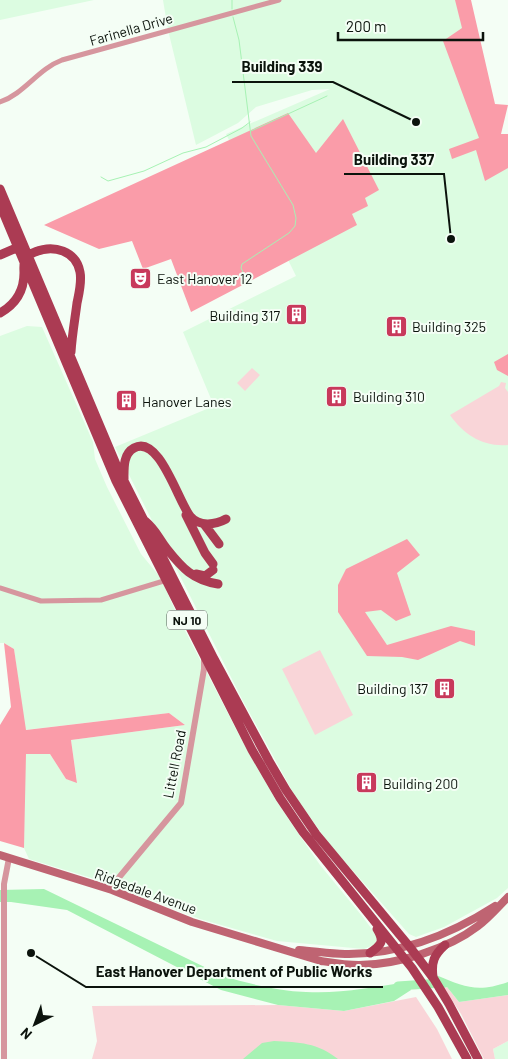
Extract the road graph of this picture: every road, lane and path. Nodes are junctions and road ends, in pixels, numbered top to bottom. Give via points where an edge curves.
1 (279, 0) edge
2 (0, 102) edge
3 (0, 189) edge
4 (0, 206) edge
5 (21, 246) junction
6 (0, 256) edge
7 (26, 259) junction
8 (0, 313) edge
9 (71, 356) junction
10 (124, 481) junction
11 (179, 496) junction
12 (143, 519) junction
13 (226, 520) dead end
14 (204, 524) junction
15 (219, 544) dead end
16 (187, 571) junction
17 (167, 580) junction
18 (218, 584) dead end
19 (0, 588) edge
20 (202, 649) junction
21 (0, 855) edge
22 (9, 858) junction
23 (112, 890) junction
24 (507, 898) edge
25 (370, 915) junction
26 (445, 945) junction
27 (408, 946) junction
28 (284, 948) junction
29 (398, 949) junction
30 (370, 953) junction
31 (416, 955) junction
32 (405, 959) junction
33 (428, 966) junction
34 (4, 1059) edge
35 (467, 1059) edge
36 (478, 1059) edge

1 - 2 street, Farinella Drive via 62,60 47,67
3 - 5 main road, NJ 10
4 - 5 main road, NJ 10
5 - 6 main road
5 - 7 main road, NJ 10
7 - 8 main road via 20,295
7 - 9 main road, NJ 10
7 - 9 main road via 43,249 55,248 66,252 78,265 80,280
7 - 17 main road, NJ 10 via 106,459
9 - 10 main road, NJ 10
10 - 11 main road via 128,452 146,447 159,458
10 - 12 main road, NJ 10
11 - 14 main road via 191,517
11 - 16 main road via 181,507 213,567 205,576
12 - 16 main road via 155,529 167,549
12 - 27 main road, NJ 10 via 214,659 286,790 316,834
13 - 14 main road
14 - 15 main road
16 - 18 main road via 200,580
17 - 19 street via 100,600 41,601
17 - 20 main road, NJ 10
20 - 23 street, Littell Road via 204,669 181,803
20 - 25 main road, NJ 10 via 252,750 283,803 316,850
21 - 22 main road, Ridgedale Avenue
22 - 23 main road, Ridgedale Avenue
22 - 34 street via 4,884
23 - 28 main road, Ridgedale Avenue via 192,922
24 - 26 main road, Ridgedale Avenue via 477,927
24 - 27 main road, Ridgedale Avenue via 464,925
25 - 29 main road, NJ 10
25 - 30 main road via 381,936 381,943
26 - 31 main road, Ridgedale Avenue
26 - 33 main road
27 - 29 main road, Ridgedale Avenue
27 - 31 main road, NJ 10
28 - 30 main road, Ridgedale Avenue via 337,954
28 - 32 main road, Ridgedale Avenue via 340,964 380,964
29 - 30 main road, Ridgedale Avenue
29 - 32 main road, NJ 10
31 - 32 main road, Ridgedale Avenue
31 - 33 main road, NJ 10
32 - 35 main road, NJ 10 via 438,1007
33 - 36 main road

